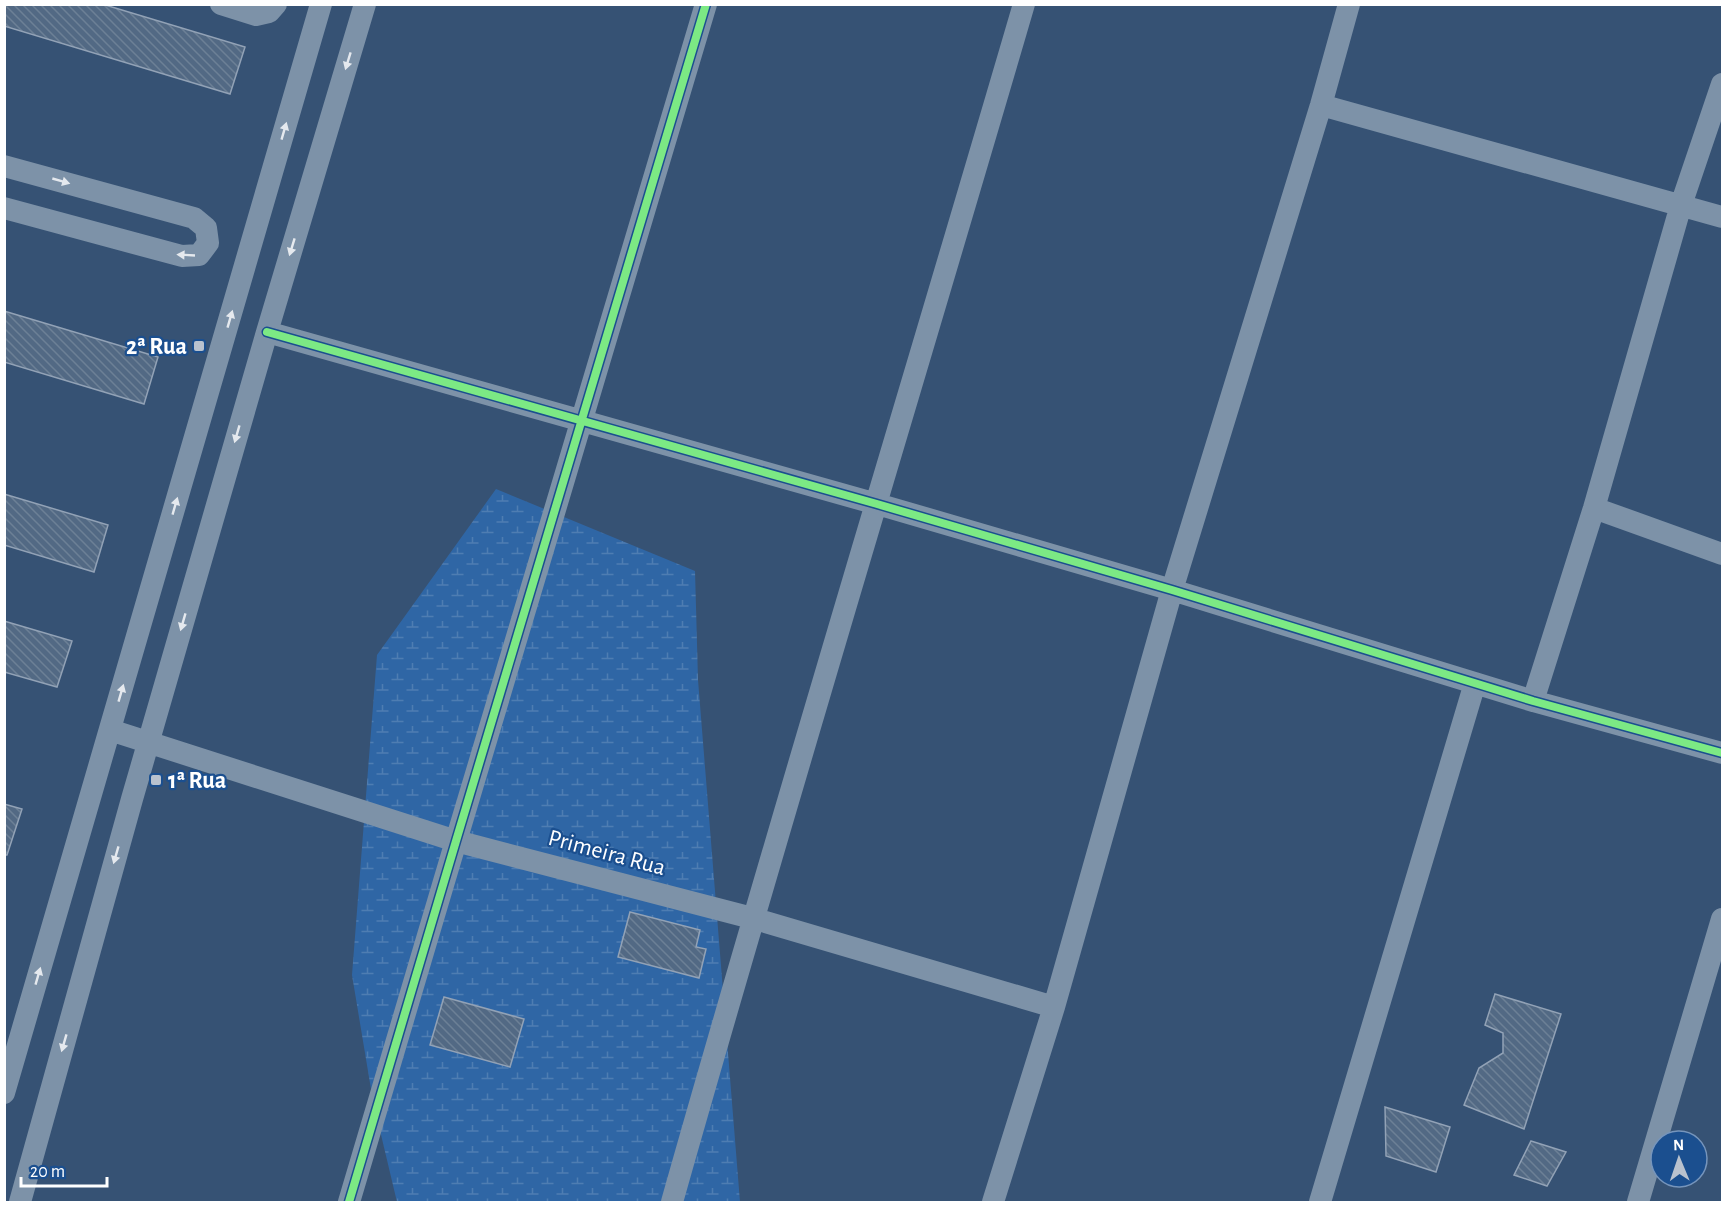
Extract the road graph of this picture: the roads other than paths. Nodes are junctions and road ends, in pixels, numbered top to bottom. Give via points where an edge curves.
1 (221, 4) edge
2 (276, 4) edge
3 (321, 4) edge
4 (365, 4) edge
5 (706, 4) edge
6 (1024, 4) edge
7 (1349, 4) edge
8 (1722, 84) edge
9 (1321, 105) junction
10 (4, 166) edge
11 (1681, 205) junction
12 (4, 208) edge
13 (1722, 217) edge
14 (267, 332) junction
15 (581, 420) junction
16 (877, 504) junction
17 (1594, 508) junction
18 (1722, 554) edge
19 (1172, 590) junction
20 (1476, 683) junction
21 (1533, 701) junction
22 (110, 730) junction
23 (149, 742) junction
24 (1722, 753) edge
25 (456, 841) junction
26 (753, 918) junction
27 (1722, 919) edge
28 (1718, 948) edge
29 (1054, 1007) junction
30 (4, 1093) edge
31 (20, 1203) edge
32 (349, 1203) edge
33 (672, 1203) edge
34 (993, 1203) edge
35 (1320, 1203) edge
36 (1638, 1203) edge

1 - 2 street via 256,15 269,12
22 -> 3 street
4 -> 14 street
5 - 15 street
6 - 16 street
7 - 9 street
8 - 11 street
9 - 11 street
9 - 19 street
10 -> 12 street via 194,218 206,228 208,243 199,255 182,256
11 - 13 street
11 - 17 street
14 - 15 street
14 -> 23 street
15 - 16 street
15 - 25 street
16 - 19 street
16 - 26 street
17 - 18 street
17 - 21 street
19 - 20 street
19 - 29 street
20 - 21 street
20 - 35 street
21 - 24 street
22 - 23 street, Primeira Rua
30 -> 22 street
23 - 25 street, Primeira Rua
23 -> 31 street
25 - 26 street, Primeira Rua
25 - 32 street
26 - 29 street, Primeira Rua
26 - 33 street
27 - 28 street
28 - 36 street
29 - 34 street

